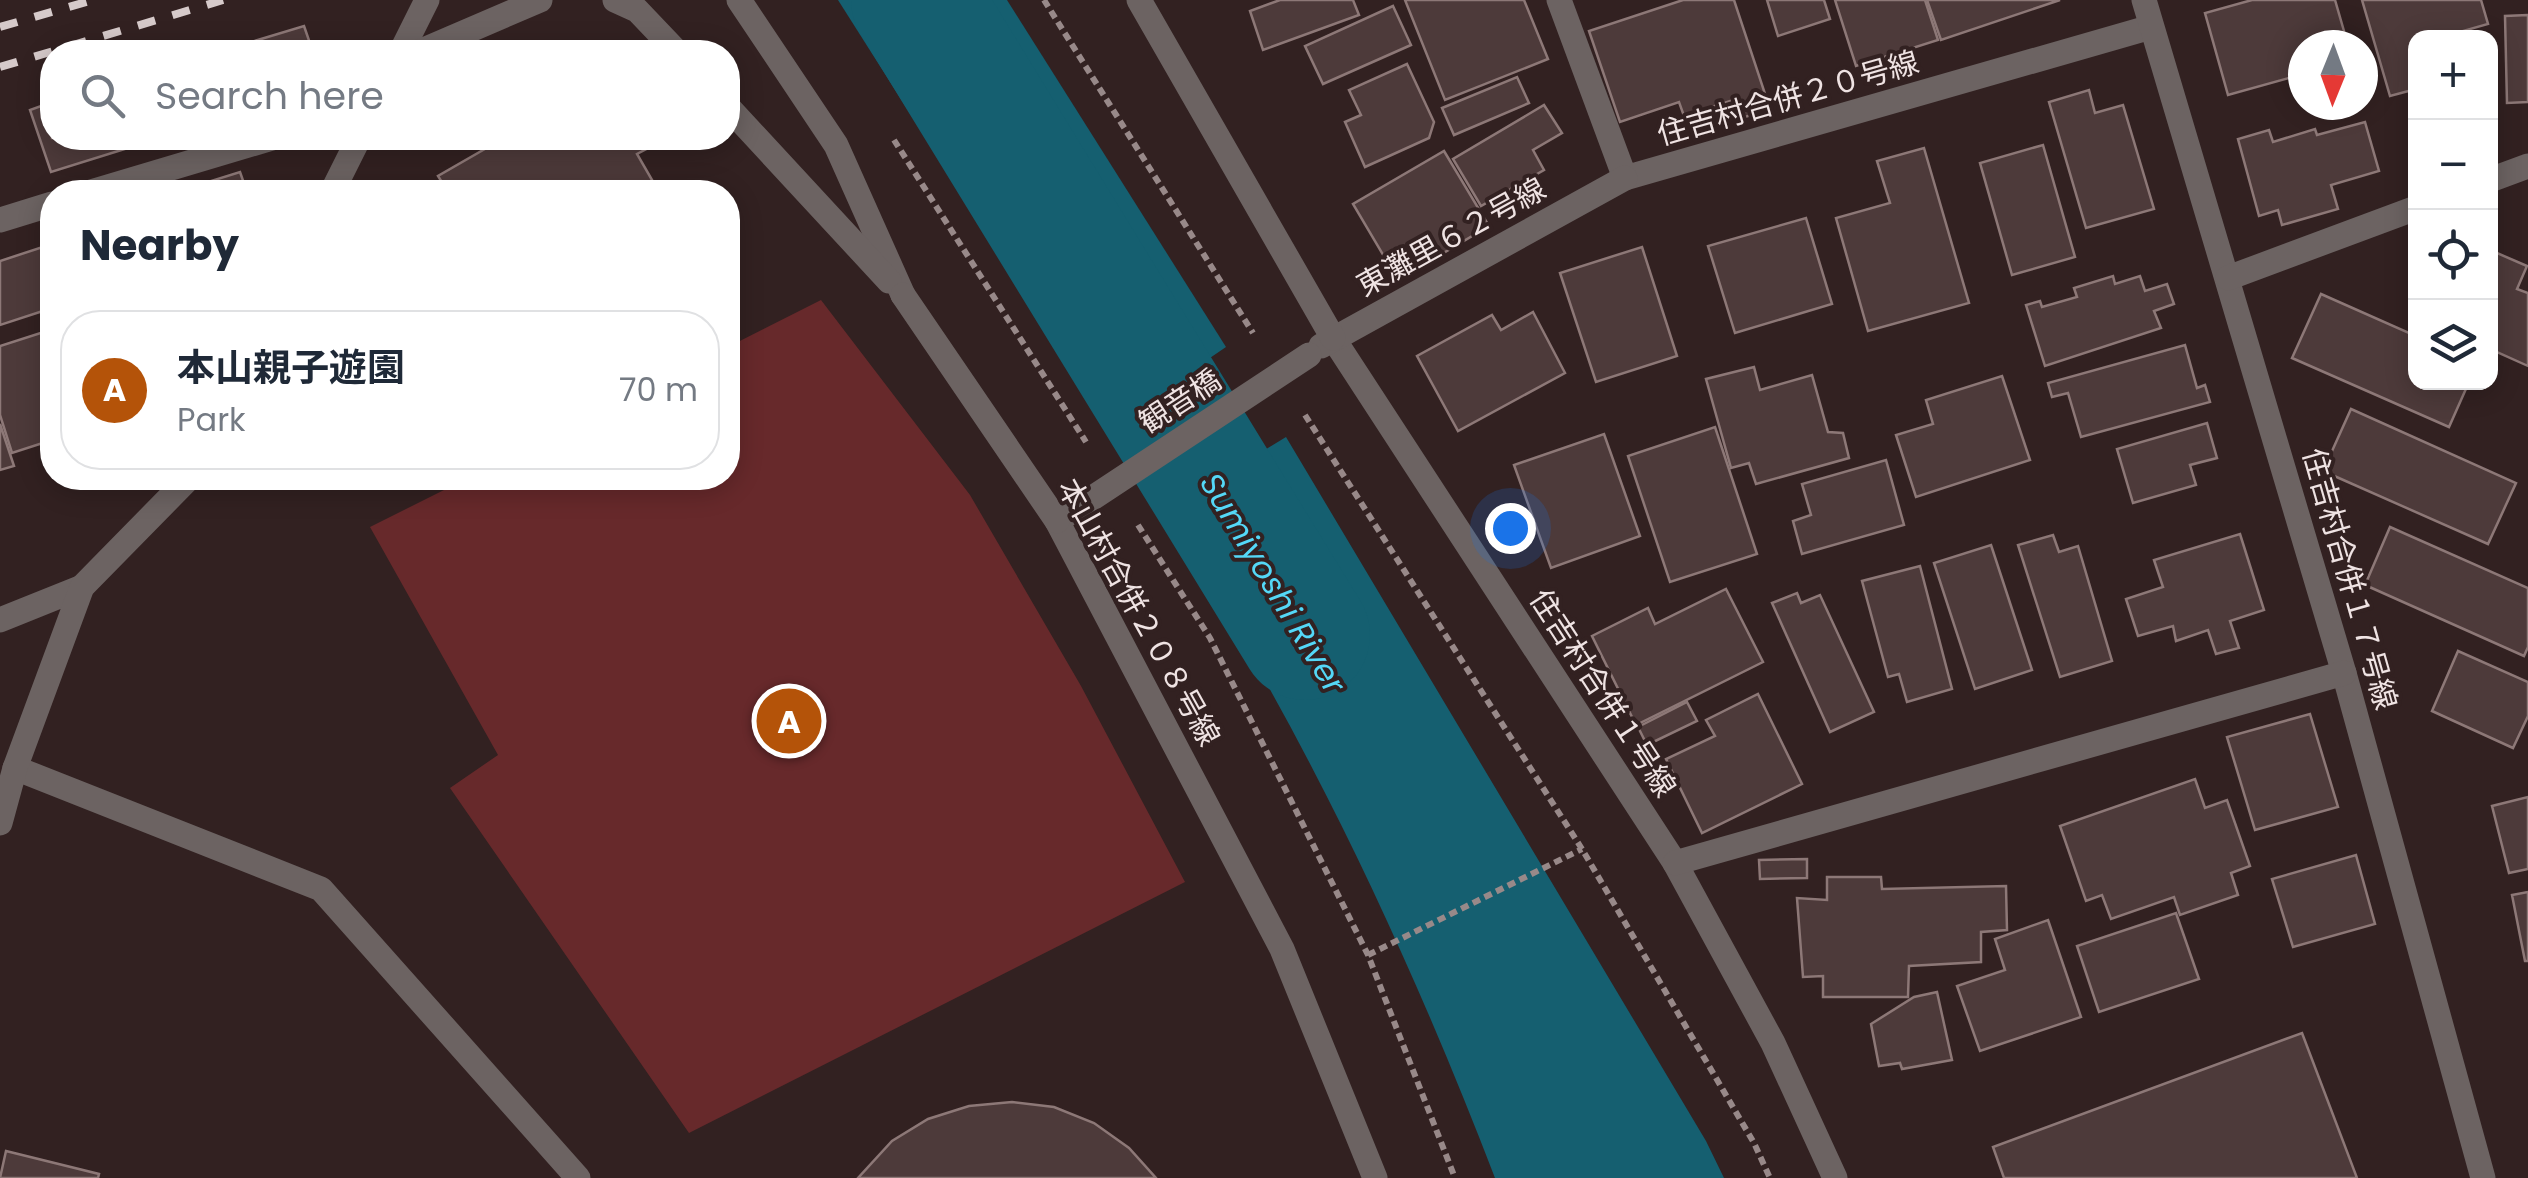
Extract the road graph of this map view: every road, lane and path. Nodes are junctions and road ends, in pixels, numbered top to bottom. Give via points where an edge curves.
1 (427, 0) edge
2 (540, 0) edge
3 (615, 0) edge
4 (739, 0) edge
5 (1044, 0) edge
6 (1139, 0) edge
7 (1559, 0) edge
8 (2144, 0) edge
9 (2151, 27) junction
10 (407, 40) edge
11 (446, 40) edge
12 (666, 40) edge
13 (740, 120) edge
14 (891, 135) dead end
15 (232, 150) edge
16 (353, 150) edge
17 (2528, 166) edge
18 (2498, 177) edge
19 (1625, 178) junction
20 (131, 180) edge
21 (338, 180) edge
22 (40, 208) edge
23 (2411, 210) edge
24 (0, 220) edge
25 (2228, 278) junction
26 (903, 296) junction
27 (1256, 337) dead end
28 (1333, 338) junction
29 (1309, 355) joint
30 (1299, 405) dead end
31 (1093, 454) dead end
32 (177, 490) edge
33 (1058, 521) junction
34 (1136, 521) dead end
35 (82, 587) junction
36 (0, 620) edge
37 (2344, 674) junction
38 (14, 768) junction
39 (0, 823) edge
40 (1582, 848) junction
41 (1675, 864) junction
42 (1368, 955) junction
43 (578, 1178) edge
44 (1374, 1178) edge
45 (1456, 1178) edge
46 (1770, 1178) edge
47 (1835, 1178) edge
48 (2484, 1178) edge

1 - 10 street
2 - 11 street
3 - 12 street via 637,10
4 - 26 street, 本山村合併２０８号線 via 836,146
5 - 27 path
6 - 28 street, 住吉村合併１号線
7 - 19 street, 住吉村合併２０号線
8 - 9 street, 住吉村合併１７号線
9 - 19 street, 住吉村合併２０号線
9 - 25 street, 住吉村合併１７号線
13 - 26 street
14 - 31 path
15 - 20 street
16 - 21 street
17 - 18 street
19 - 28 street, 東灘里６２号線
22 - 24 street
23 - 25 street
25 - 37 street, 住吉村合併１７号線
26 - 33 street, 本山村合併２０８号線
28 - 29 street, 東灘里６２号線
28 - 41 street, 住吉村合併１号線
29 - 33 street, 観音橋, bridge
30 - 40 path
32 - 35 street
33 - 44 street, 本山村合併２０８号線 via 1282,949
34 - 42 path via 1210,638
35 - 36 street
35 - 38 street
37 - 41 street
37 - 48 street, 住吉村合併１７号線
38 - 39 street
38 - 43 street via 321,889
40 - 42 path
40 - 46 path
41 - 47 street, 住吉村合併１号線 via 1773,1043
42 - 45 path

